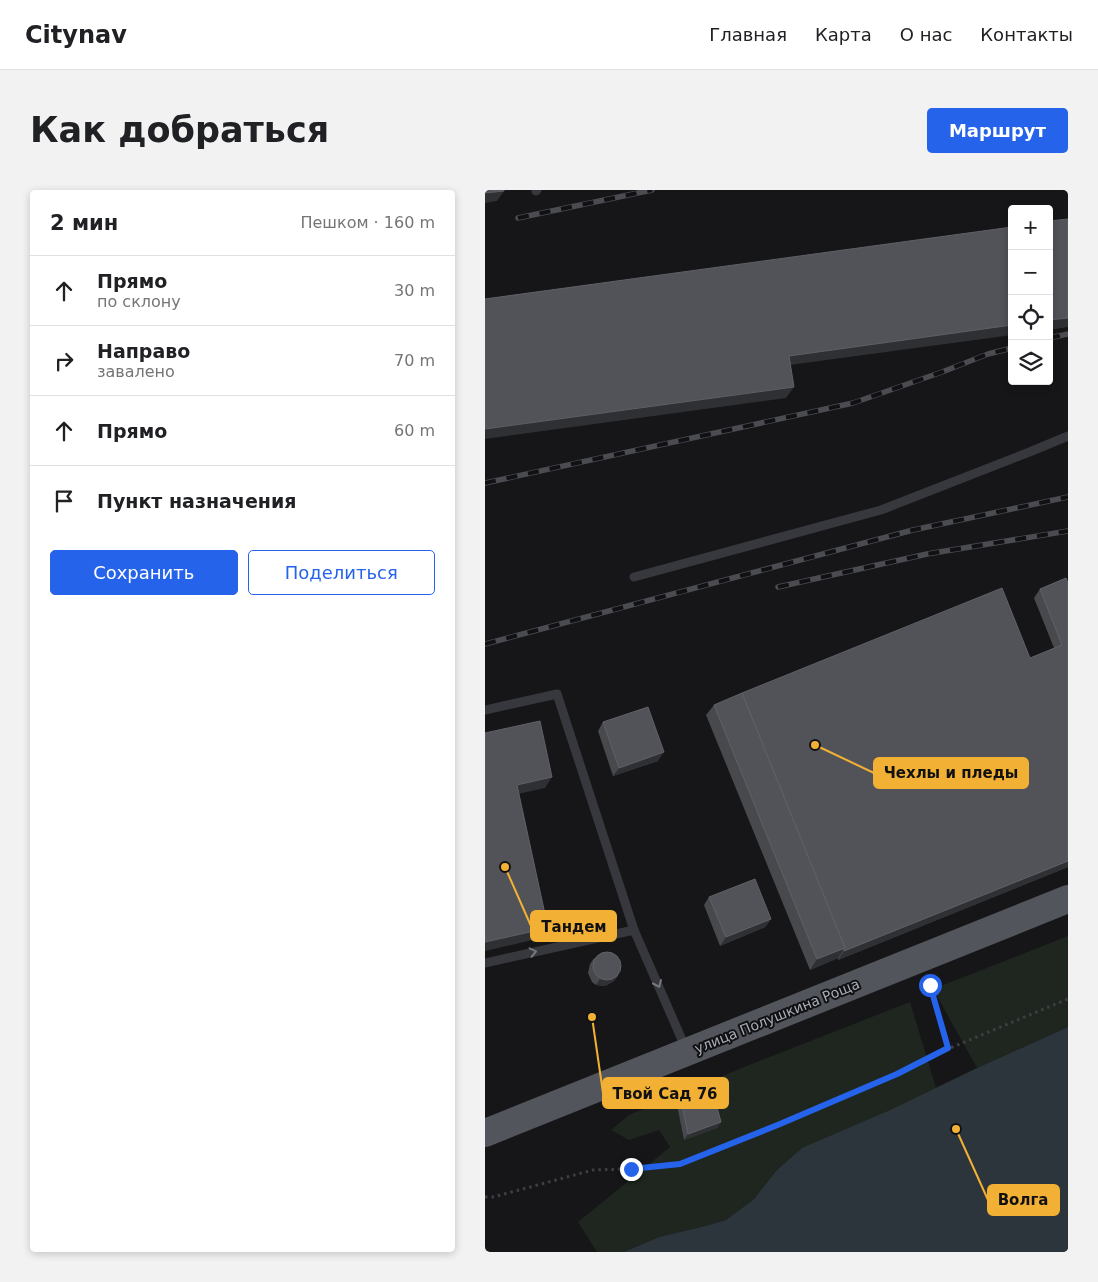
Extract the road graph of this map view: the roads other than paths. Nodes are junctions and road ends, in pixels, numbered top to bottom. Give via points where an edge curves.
1 (1068, 436) edge
2 (634, 577) dead end
3 (485, 710) edge
4 (1068, 899) edge
5 (634, 930) junction
6 (485, 963) edge
7 (688, 1052) junction
8 (485, 1133) edge

1 - 2 lane via 881,510
3 - 5 lane via 557,694
4 - 7 main road, улица Полушкина Роща
6 -> 5 lane
5 -> 7 lane
7 - 8 main road, улица Полушкина Роща

